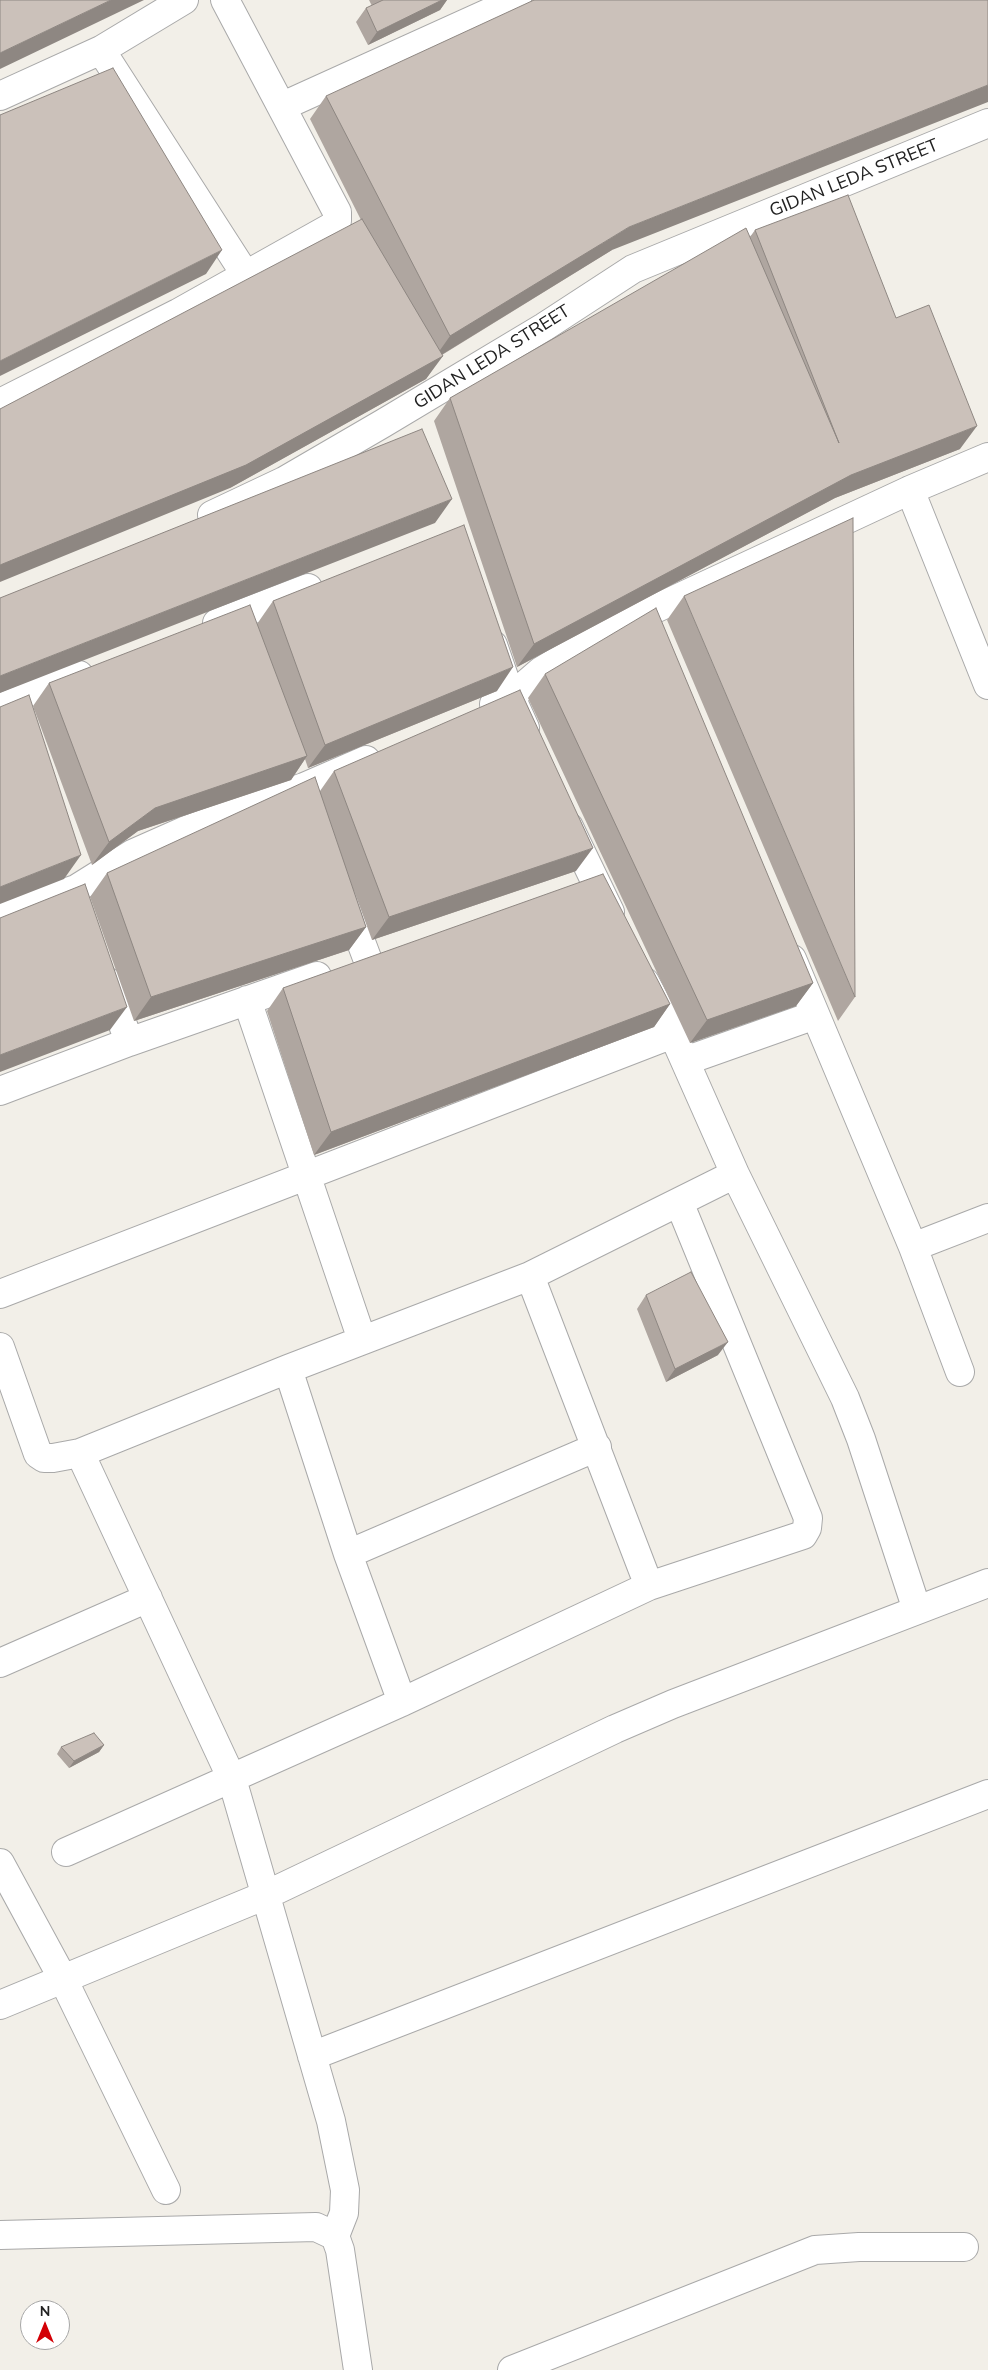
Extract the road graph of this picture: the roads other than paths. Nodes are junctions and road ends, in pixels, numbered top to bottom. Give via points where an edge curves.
1 (184, 0) edge
2 (225, 0) edge
3 (517, 0) edge
4 (101, 50) junction
5 (0, 96) edge
6 (282, 106) junction
7 (988, 123) edge
8 (245, 274) junction
9 (0, 403) edge
10 (988, 457) edge
11 (910, 490) junction
12 (191, 526) edge
13 (333, 578) edge
14 (646, 613) junction
15 (241, 614) junction
16 (485, 622) edge
17 (196, 630) edge
18 (658, 640) edge
19 (251, 642) edge
20 (99, 666) edge
21 (988, 685) edge
22 (511, 697) junction
23 (9, 704) edge
24 (475, 712) edge
25 (28, 728) edge
26 (535, 751) edge
27 (385, 752) edge
28 (294, 760) edge
29 (304, 787) junction
30 (560, 806) edge
31 (314, 814) edge
32 (75, 856) edge
33 (337, 877) edge
34 (80, 886) junction
35 (0, 915) edge
36 (85, 916) edge
37 (619, 931) edge
38 (781, 933) edge
39 (395, 948) edge
40 (632, 957) edge
41 (367, 958) junction
42 (101, 961) edge
43 (247, 1000) junction
44 (815, 1015) junction
45 (673, 1034) junction
46 (129, 1042) junction
47 (685, 1061) junction
48 (0, 1091) edge
49 (736, 1174) junction
50 (306, 1176) junction
51 (679, 1202) junction
52 (988, 1218) edge
53 (913, 1247) junction
54 (530, 1276) junction
55 (0, 1294) edge
56 (362, 1340) junction
57 (0, 1347) edge
58 (288, 1369) junction
59 (960, 1372) dead end
60 (597, 1447) junction
61 (80, 1453) junction
62 (348, 1554) junction
63 (988, 1583) edge
64 (649, 1586) junction
65 (148, 1598) junction
66 (917, 1610) junction
67 (0, 1663) edge
68 (402, 1702) junction
69 (232, 1779) junction
70 (988, 1794) edge
71 (66, 1852) dead end
72 (0, 1863) edge
73 (266, 1895) junction
74 (63, 1980) junction
75 (0, 2005) edge
76 (312, 2056) junction
77 (166, 2190) dead end
78 (0, 2235) edge
79 (335, 2236) junction
80 (964, 2247) dead end
81 (358, 2370) edge
82 (512, 2370) edge

1 - 4 street
2 - 6 street
3 - 6 street
4 - 5 street
4 - 8 street
6 - 8 street via 336,212 337,220 335,225
7 - 12 street, GIDAN LEDA STREET via 633,269 544,327 292,476
8 - 9 street via 178,314
10 - 11 street
11 - 14 street
11 - 21 street
13 - 15 street
14 - 18 street
14 - 22 street via 541,671
15 - 17 street
15 - 19 street
16 - 22 street
20 - 23 street
22 - 24 street
22 - 26 street
23 - 25 street
27 - 29 street
28 - 29 street
29 - 31 street
29 - 34 street via 184,831 132,854
30 - 37 street via 583,882
32 - 34 street
33 - 41 street
34 - 35 street
34 - 36 street
38 - 44 street
39 - 41 street
40 - 45 street
41 - 43 street
42 - 46 street
43 - 46 street
43 - 50 street
44 - 47 street
44 - 53 street
45 - 47 street
45 - 50 street
46 - 48 street
47 - 49 street
49 - 51 street
49 - 66 street via 845,1398
50 - 55 street
50 - 56 street
51 - 54 street
51 - 64 street via 808,1518 803,1535
52 - 53 street
53 - 59 street
54 - 56 street
54 - 60 street
56 - 58 street
57 - 61 street via 38,1454 52,1458
58 - 61 street
58 - 62 street
60 - 62 street
60 - 64 street
61 - 65 street
62 - 68 street
63 - 66 street
64 - 68 street
65 - 67 street
65 - 69 street
66 - 73 street via 615,1729
68 - 69 street
69 - 71 street
69 - 73 street
70 - 76 street
72 - 74 street
73 - 74 street
73 - 76 street
74 - 75 street
74 - 77 street
76 - 79 street via 331,2121 345,2190 344,2213
78 - 79 street via 316,2227
79 - 81 street
80 - 82 street via 815,2250

